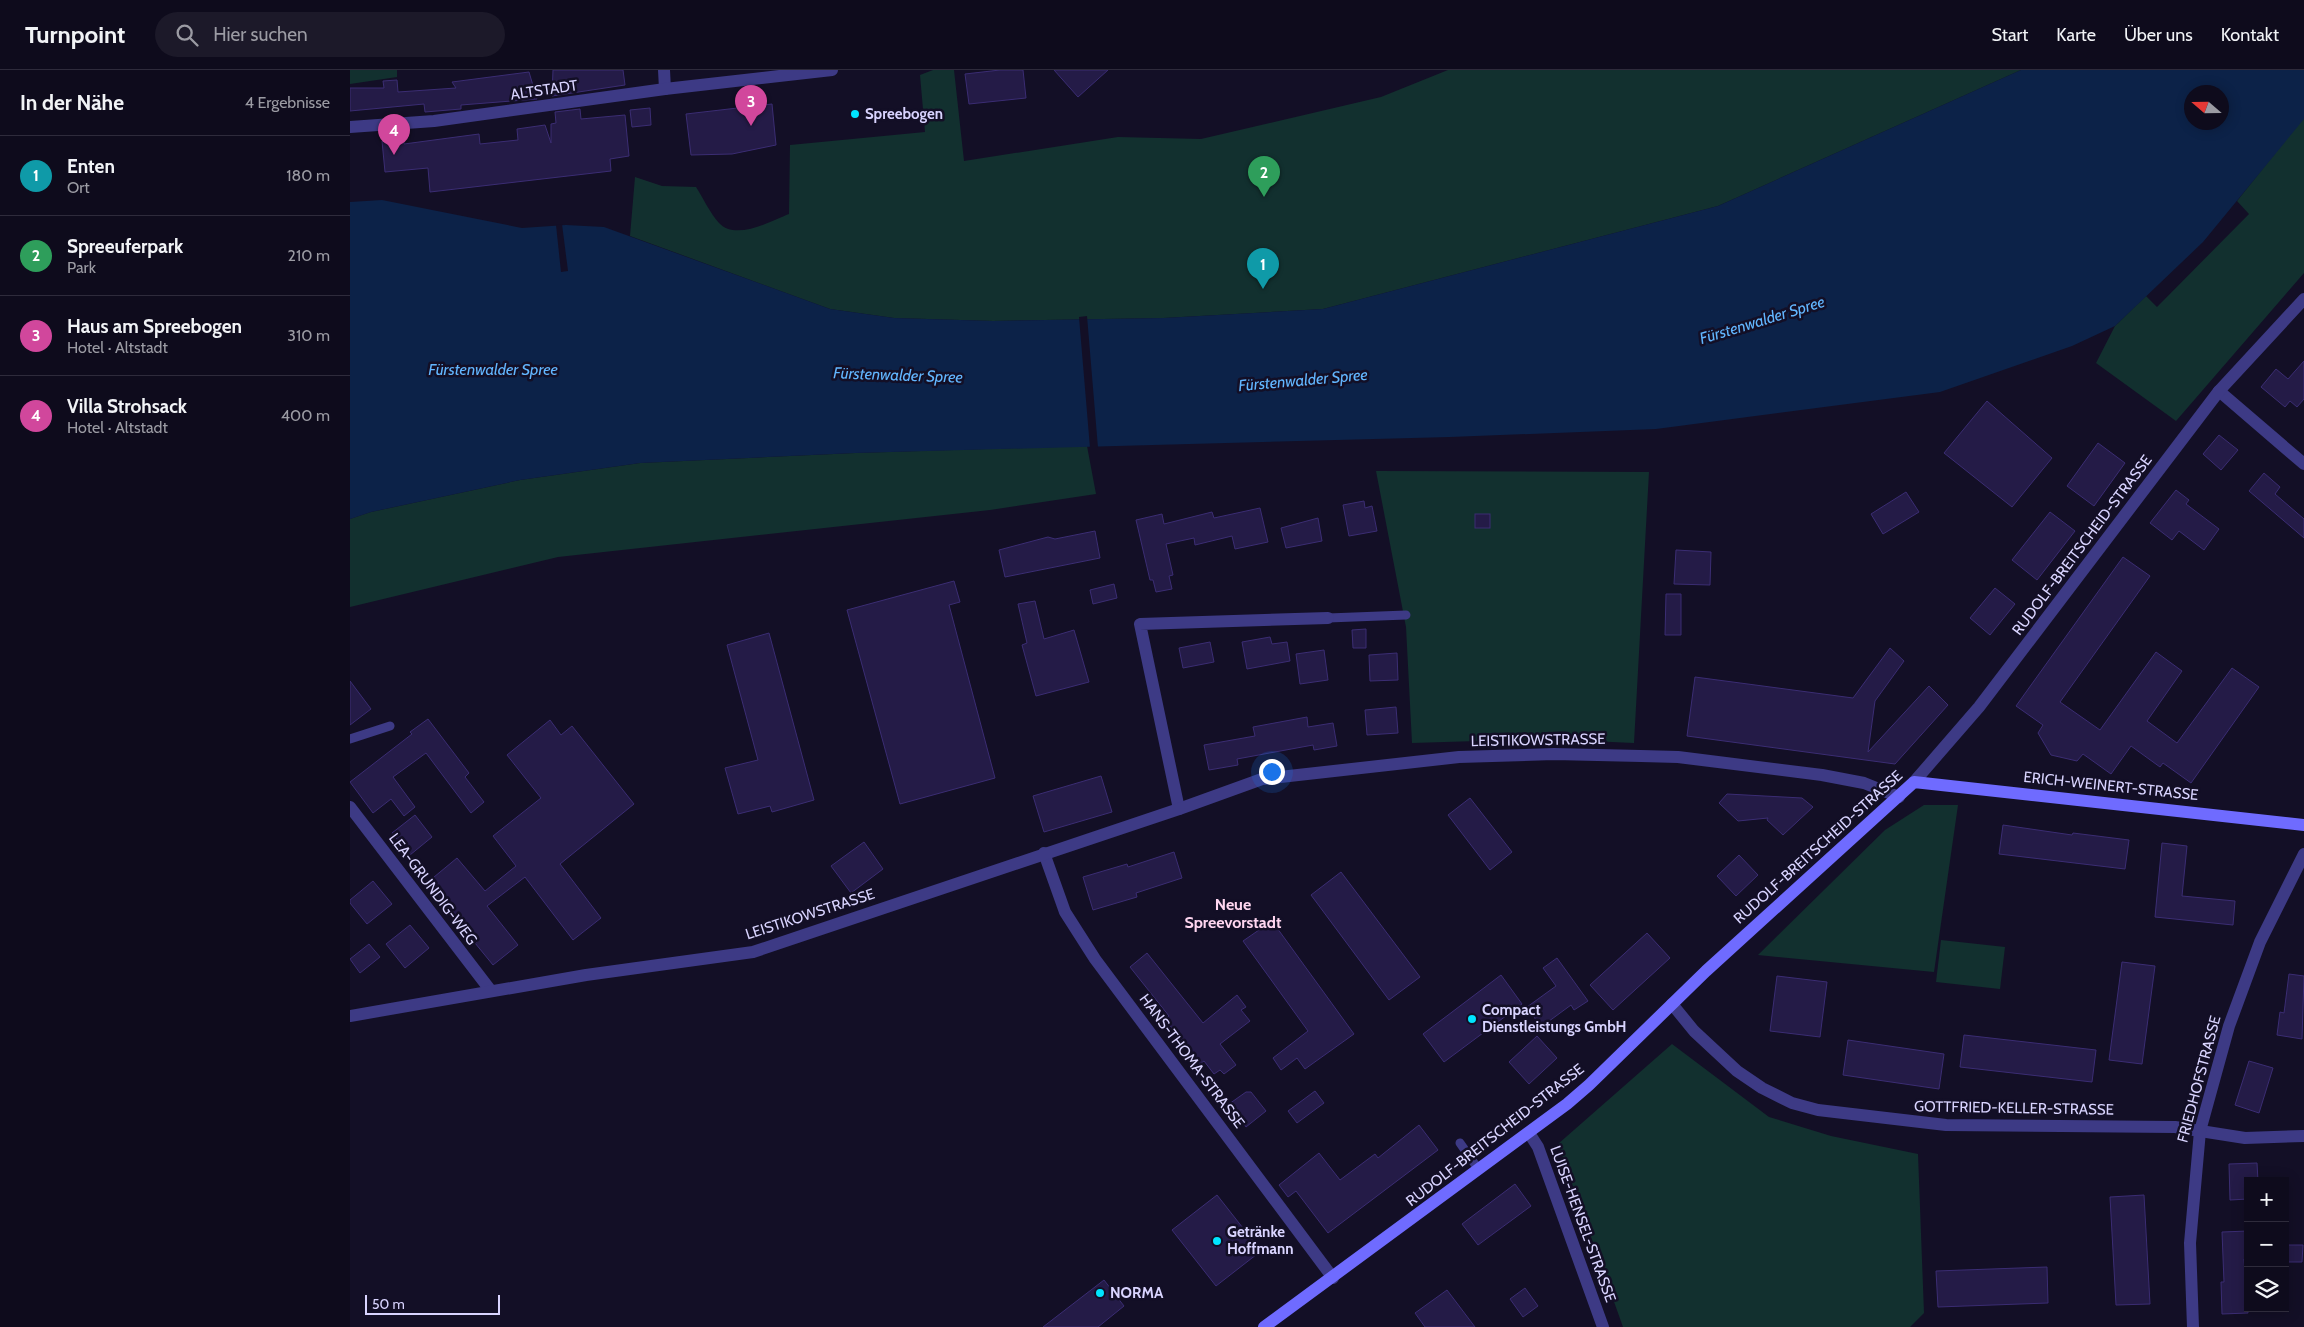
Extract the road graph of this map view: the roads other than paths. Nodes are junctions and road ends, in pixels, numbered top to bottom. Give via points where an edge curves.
1 (664, 70) edge
2 (832, 70) edge
3 (665, 89) junction
4 (350, 127) edge
5 (2304, 299) edge
6 (2219, 392) junction
7 (2304, 464) edge
8 (1406, 615) dead end
9 (1328, 618) joint
10 (390, 726) dead end
11 (350, 739) edge
12 (1914, 782) junction
13 (1899, 797) junction
14 (350, 807) edge
15 (1179, 809) junction
16 (2304, 825) edge
17 (1044, 853) junction
18 (2304, 854) edge
19 (490, 991) junction
20 (1672, 1004) junction
21 (350, 1016) edge
22 (2200, 1131) junction
23 (1529, 1133) junction
24 (2304, 1136) edge
25 (1460, 1143) dead end
26 (1479, 1170) junction
27 (1334, 1278) junction
28 (1264, 1327) edge
29 (1603, 1327) edge
30 (2193, 1327) edge

1 - 3 street
2 - 3 street, ALTSTADT
3 - 4 street, ALTSTADT via 518,111
5 - 6 street, RUDOLF-BREITSCHEID-STRASSE
6 - 7 street
6 - 12 street, RUDOLF-BREITSCHEID-STRASSE via 1979,707
8 - 9 lane
9 - 15 street via 1140,624
10 - 11 lane
12 - 13 main road, RUDOLF-BREITSCHEID-STRASSE
12 - 16 main road, ERICH-WEINERT-STRASSE
13 - 15 street, LEISTIKOWSTRASSE via 1864,783 1678,757 1554,754 1459,757 1262,779
13 - 20 main road, RUDOLF-BREITSCHEID-STRASSE
14 - 19 street, LEA-GRUNDIG-WEG
15 - 17 street, LEISTIKOWSTRASSE
17 - 19 street, LEISTIKOWSTRASSE via 753,952
17 - 27 street, HANS-THOMA-STRASSE via 1065,912 1095,959
18 - 22 street, FRIEDHOFSTRASSE via 2257,950 2228,1026
19 - 21 street, LEISTIKOWSTRASSE
20 - 22 street, GOTTFRIED-KELLER-STRASSE via 1737,1071 1770,1092 1818,1110 1946,1125 2175,1127
20 - 23 main road, RUDOLF-BREITSCHEID-STRASSE via 1589,1085
22 - 24 street, GOTTFRIED-KELLER-STRASSE via 2245,1138
22 - 30 street, FRIEDHOFSTRASSE via 2190,1243
23 - 26 main road, RUDOLF-BREITSCHEID-STRASSE
23 - 29 street, LUISE-HENSEL-STRASSE via 1538,1147
25 - 26 lane
26 - 27 main road, RUDOLF-BREITSCHEID-STRASSE
27 - 28 main road, RUDOLF-BREITSCHEID-STRASSE

